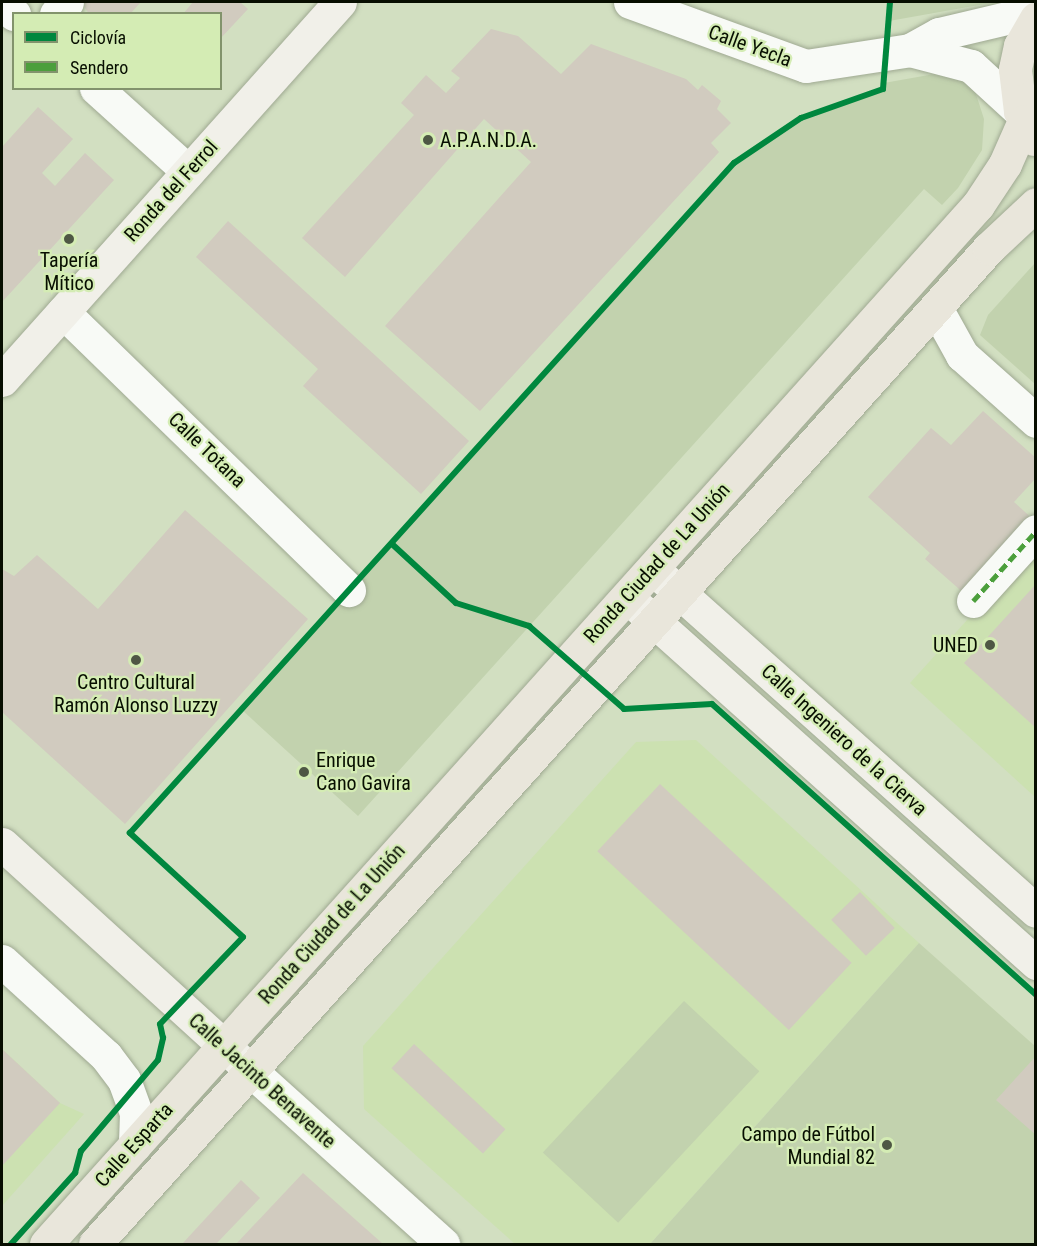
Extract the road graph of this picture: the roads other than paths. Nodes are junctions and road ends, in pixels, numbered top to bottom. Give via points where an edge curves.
1 (340, 2) edge
2 (630, 2) edge
3 (1035, 11) edge
4 (1035, 18) edge
5 (910, 50) junction
6 (98, 90) edge
7 (1026, 124) edge
8 (188, 171) junction
9 (1035, 204) edge
10 (936, 308) junction
11 (63, 312) junction
12 (2, 380) edge
13 (1035, 421) edge
14 (1035, 531) edge
15 (653, 569) junction
16 (349, 590) dead end
17 (681, 594) junction
18 (627, 597) junction
19 (973, 601) dead end
20 (655, 622) junction
21 (2, 844) edge
22 (1035, 911) edge
23 (2, 961) edge
24 (1035, 963) edge
25 (223, 1045) junction
26 (250, 1070) junction
27 (135, 1145) junction
28 (46, 1245) edge
29 (95, 1245) edge
30 (443, 1245) edge

1 - 8 street, Ronda del Ferrol
2 - 5 street, Calle Yecla via 806,66
3 - 5 street via 1012,20 939,33
4 - 7 main road via 1020,46 1015,69
5 - 7 street via 971,66
6 - 8 street
7 - 15 main road, Ronda Ciudad de La Unión via 978,205
8 - 11 street, Ronda del Ferrol
9 - 10 main road, Ronda Ciudad de La Unión via 1008,227
10 - 13 street via 962,355
10 - 17 main road, Ronda Ciudad de La Unión
11 - 12 street, Ronda del Ferrol
11 - 16 street, Calle Totana
14 - 19 street
15 - 17 street, Calle Ingeniero de la Cierva
15 - 18 main road, Ronda Ciudad de La Unión
17 - 20 main road, Ronda Ciudad de La Unión
17 - 22 street, Calle Ingeniero de la Cierva
18 - 20 street
18 - 25 main road, Ronda Ciudad de La Unión
20 - 24 street
20 - 26 main road, Ronda Ciudad de La Unión
21 - 25 street, Calle Jacinto Benavente
23 - 27 street via 106,1056 124,1080 136,1113
25 - 26 street, Calle Jacinto Benavente
25 - 27 main road, Calle Esparta
26 - 29 main road, Calle Esparta
26 - 30 street, Calle Jacinto Benavente
27 - 28 main road, Calle Esparta

